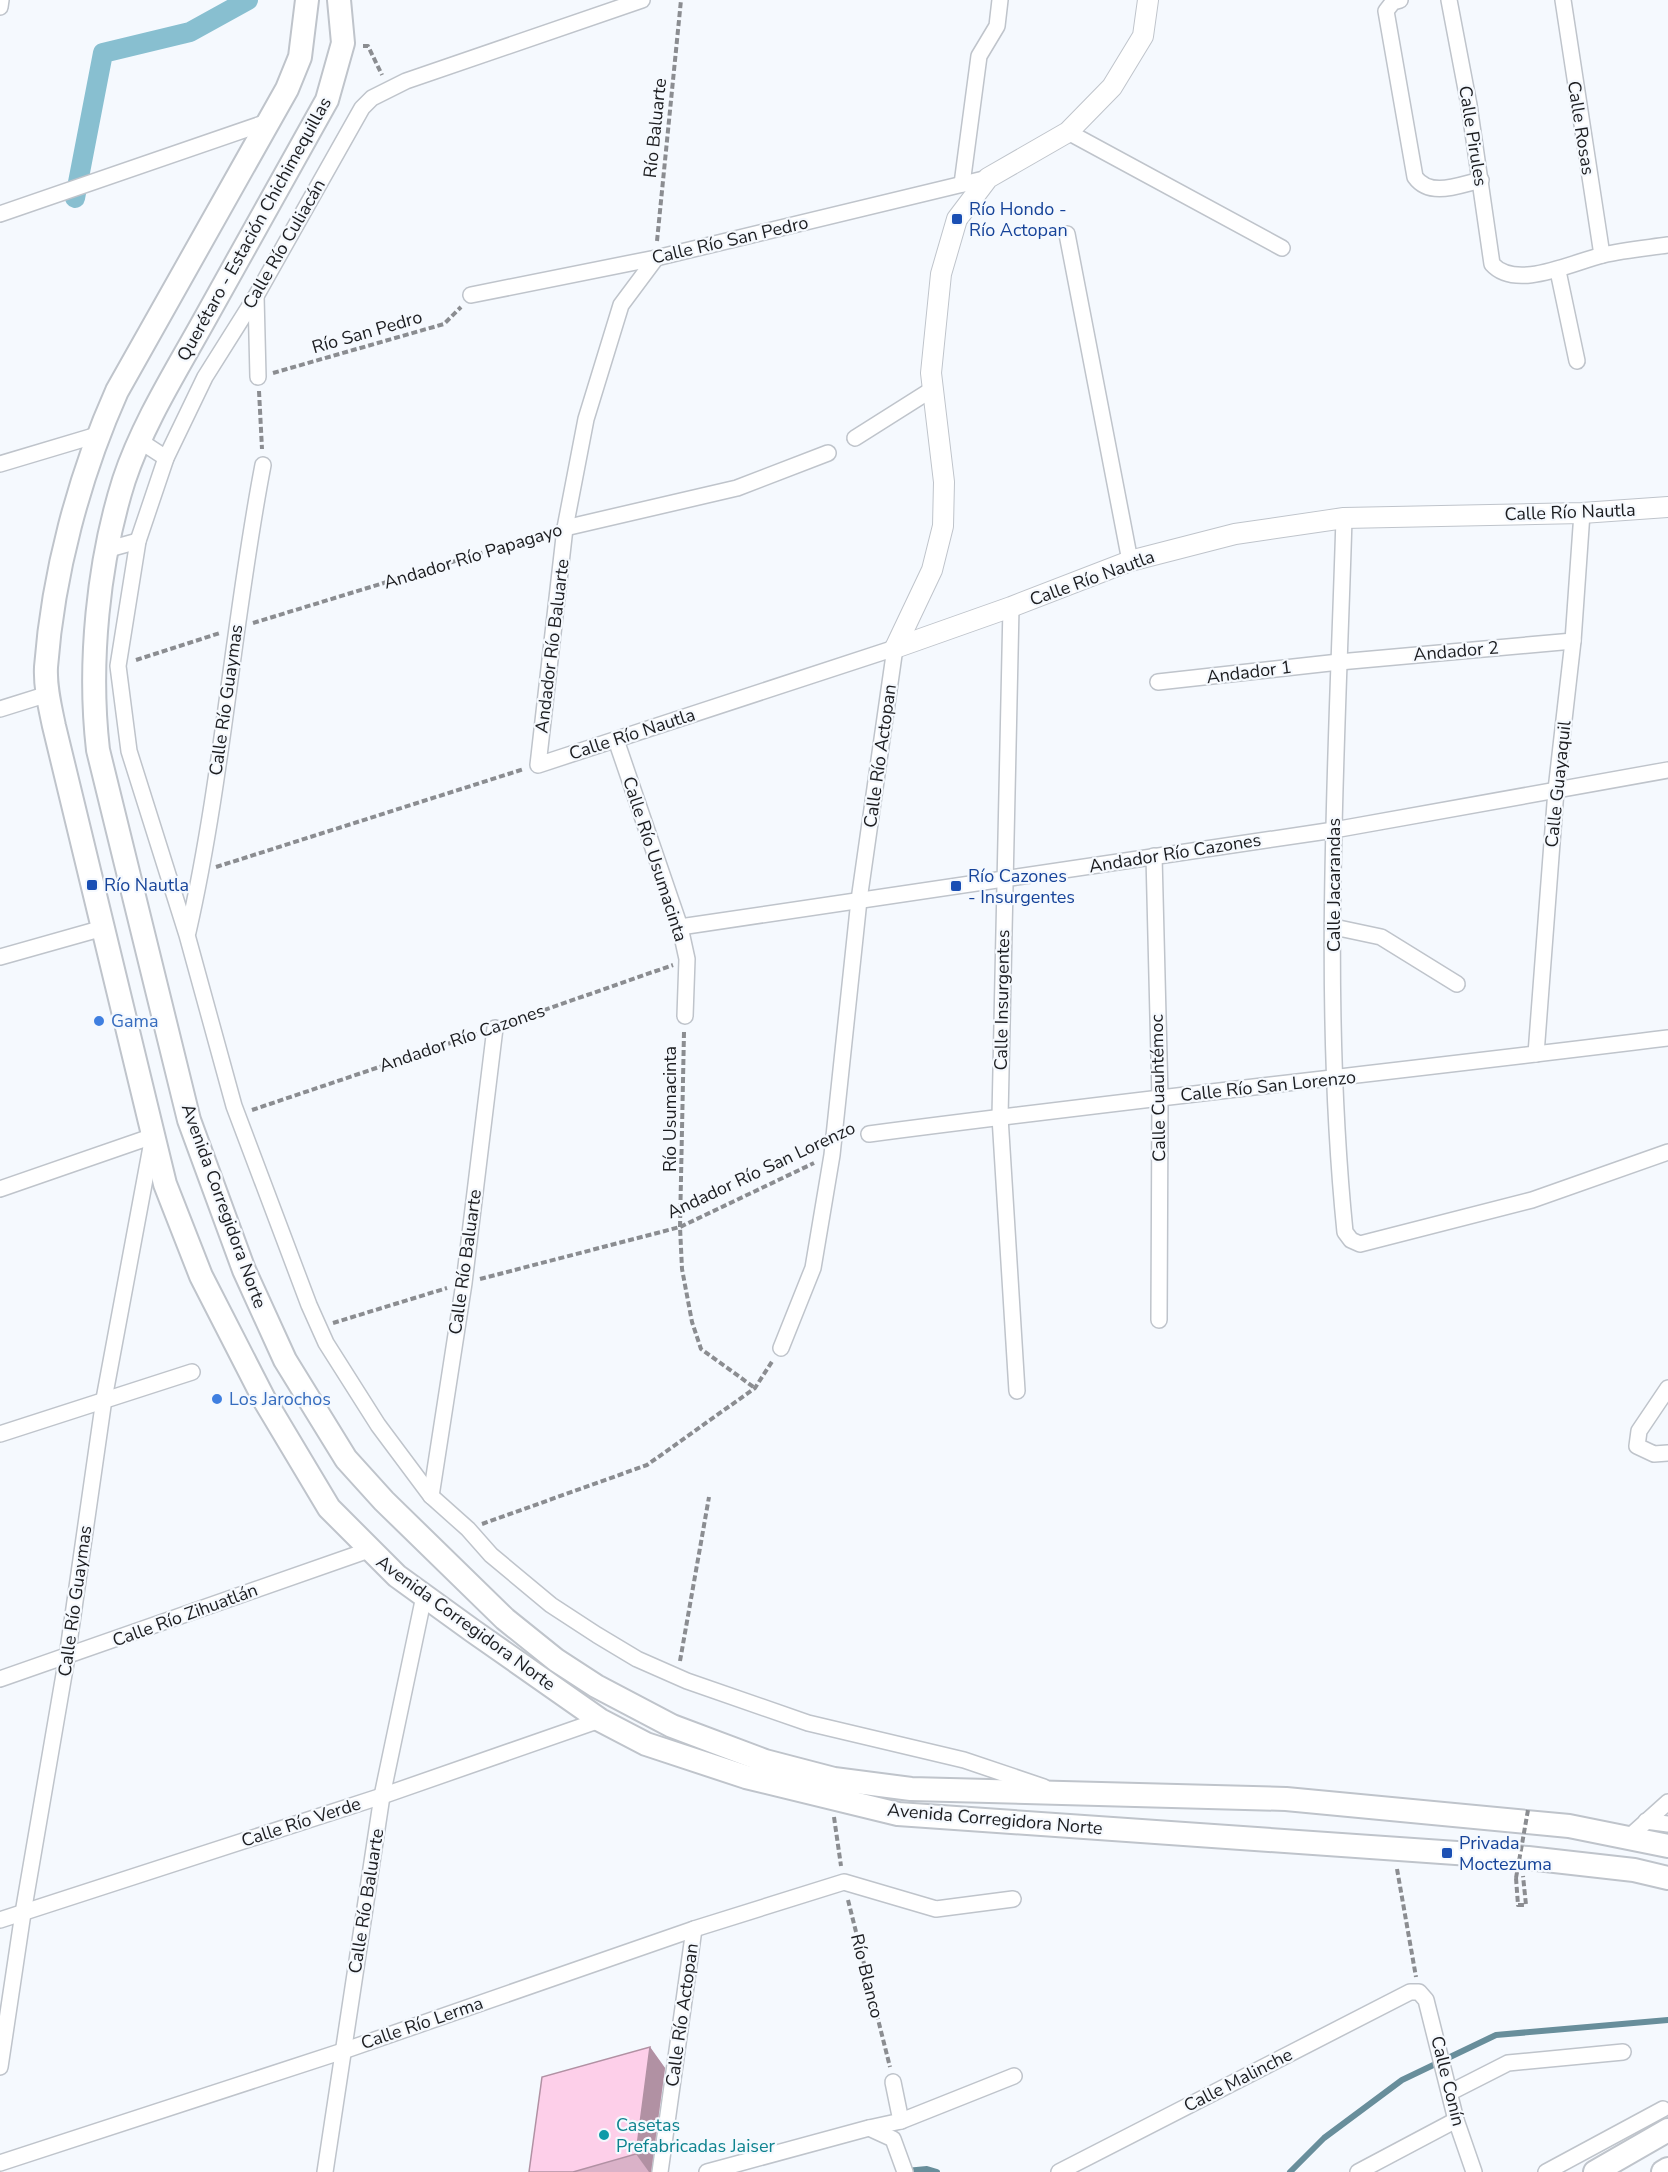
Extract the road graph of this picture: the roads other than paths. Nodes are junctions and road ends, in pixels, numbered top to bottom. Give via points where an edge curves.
1 (1, 0) edge
2 (307, 0) edge
3 (339, 0) edge
4 (642, 0) edge
5 (1000, 0) edge
6 (1148, 0) edge
7 (1449, 0) edge
8 (1563, 0) edge
9 (1396, 1) edge
10 (0, 7) edge
11 (270, 121) junction
12 (1068, 132) junction
13 (988, 178) junction
14 (1480, 180) junction
15 (962, 184) junction
16 (0, 214) edge
17 (1067, 234) dead end
18 (1668, 245) edge
19 (1282, 248) dead end
20 (1602, 255) junction
21 (656, 258) junction
22 (1558, 271) junction
23 (471, 295) road end
24 (256, 296) junction
25 (1577, 361) dead end
26 (258, 377) road end
27 (931, 390) junction
28 (151, 417) joint
29 (97, 435) junction
30 (855, 438) dead end
31 (140, 441) junction
32 (828, 453) dead end
33 (166, 458) junction
34 (0, 464) edge
35 (263, 465) road end
36 (1668, 507) edge
37 (1582, 513) junction
38 (1344, 518) junction
39 (565, 528) junction
40 (138, 541) junction
41 (109, 549) junction
42 (1130, 561) junction
43 (1011, 607) junction
44 (1573, 641) junction
45 (895, 648) junction
46 (1340, 662) junction
47 (1158, 682) dead end
48 (48, 694) junction
49 (0, 709) edge
50 (616, 740) junction
51 (538, 765) joint
52 (1668, 770) edge
53 (1556, 790) junction
54 (1334, 830) junction
55 (1154, 855) junction
56 (1004, 879) junction
57 (859, 900) junction
58 (680, 927) junction
59 (1334, 927) junction
60 (103, 928) junction
61 (187, 935) junction
62 (0, 957) edge
63 (1457, 984) dead end
64 (685, 1016) road end
65 (495, 1028) road end
66 (1668, 1038) edge
67 (1536, 1054) junction
68 (1334, 1079) junction
69 (1160, 1097) junction
70 (1000, 1117) junction
71 (869, 1134) dead end
72 (153, 1136) junction
73 (1668, 1152) edge
74 (0, 1190) edge
75 (1159, 1320) dead end
76 (781, 1348) road end
77 (192, 1372) dead end
78 (1668, 1388) edge
79 (1017, 1391) dead end
80 (104, 1399) junction
81 (0, 1434) edge
82 (1668, 1453) edge
83 (431, 1497) junction
84 (369, 1550) junction
85 (424, 1596) junction
86 (68, 1657) junction
87 (0, 1679) edge
88 (600, 1720) junction
89 (1061, 1792) junction
90 (382, 1796) junction
91 (1668, 1802) edge
92 (1518, 1815) junction
93 (1668, 1824) edge
94 (1637, 1829) junction
95 (1668, 1846) edge
96 (1504, 1857) junction
97 (1668, 1878) edge
98 (1013, 1899) dead end
99 (23, 1913) junction
100 (0, 1920) edge
101 (694, 1929) junction
102 (1419, 1992) joint
103 (343, 2051) junction
104 (1623, 2052) dead end
105 (0, 2067) edge
106 (1014, 2076) dead end
107 (893, 2082) road end
108 (1450, 2089) junction
109 (1456, 2120) junction
110 (1665, 2120) edge
111 (901, 2121) junction
112 (868, 2128) junction
113 (0, 2163) edge
114 (1668, 2169) edge
115 (325, 2172) edge
116 (660, 2172) edge
117 (707, 2172) edge
118 (905, 2172) edge
119 (1059, 2172) edge
120 (1358, 2172) edge
121 (1474, 2172) edge
122 (1546, 2172) edge
123 (1595, 2172) edge
124 (1663, 2172) edge

1 - 10 street
2 - 11 main road via 300,57
3 - 28 main road, Querétaro - Estación Chichimequillas via 343,43 327,100
4 - 24 street, Calle Río Culiacán via 406,81 372,98 362,108
5 - 15 street via 997,26 979,56
6 - 12 street via 1143,36 1112,87
7 - 14 street, Calle Pirules
8 - 20 street, Calle Rosas
9 - 14 street via 1386,11 1415,177 1421,186 1435,189
11 - 16 street
11 - 29 main road, Avenida Corregidora Norte via 117,391
12 - 13 street
12 - 19 street
13 - 15 street, Calle Río San Pedro
13 - 27 street, Calle Río Actopan via 957,219 941,274
14 - 22 street, Calle Pirules via 1492,264 1509,276
15 - 21 street, Calle Río San Pedro
17 - 42 street
18 - 20 street
20 - 22 street
21 - 23 street, Calle Río San Pedro
21 - 39 street, Andador Río Baluarte via 621,305 601,363
22 - 25 street
24 - 26 street
24 - 33 street, Calle Río Culiacán via 205,377
27 - 30 street
27 - 45 street, Calle Río Actopan via 944,482 943,526 932,570
28 - 31 main road, Avenida Corregidora Norte
29 - 34 street
29 - 48 main road, Avenida Corregidora Norte via 68,536 46,669
31 - 33 street
31 - 41 main road, Avenida Corregidora Norte via 124,481
32 - 39 street, Andador Río Papagayo via 737,488
33 - 40 street, Calle Río Culiacán
35 - 61 street, Calle Río Guaymas via 246,551 201,872
36 - 37 street, Calle Río Nautla
37 - 38 street, Calle Río Nautla
37 - 44 street, Calle Guayaquil
38 - 42 street, Calle Río Nautla via 1234,534
38 - 46 street, Calle Jacarandas
39 - 51 street, Andador Río Baluarte
40 - 41 street
40 - 61 street, Calle Río Culiacán via 118,666 129,751
41 - 89 main road, Avenida Corregidora Norte via 95,628 93,710 98,750 189,1120 244,1270 274,1336 311,1406 346,1459 505,1619 596,1686 672,1726 765,1761 834,1779 911,1789
42 - 43 street, Calle Río Nautla
43 - 45 street, Calle Río Nautla
43 - 56 street, Calle Insurgentes
44 - 46 street, Andador 2
44 - 53 street, Calle Guayaquil
45 - 50 street, Calle Río Nautla
45 - 57 street, Calle Río Actopan
46 - 47 street, Andador 1
46 - 54 street, Calle Jacarandas
48 - 49 street
48 - 60 main road, Avenida Corregidora Norte
50 - 51 street, Calle Río Nautla
50 - 58 street, Calle Río Usumacinta
52 - 53 street, Andador Río Cazones
53 - 54 street, Andador Río Cazones
53 - 67 street, Calle Guayaquil
54 - 55 street, Andador Río Cazones
54 - 59 street, Calle Jacarandas
55 - 56 street, Andador Río Cazones
55 - 69 street, Calle Cuauhtémoc
56 - 57 street, Andador Río Cazones
56 - 70 street, Calle Insurgentes
57 - 58 street, Andador Río Cazones
57 - 76 street, Calle Río Actopan via 832,1155 813,1268
58 - 64 street, Calle Río Usumacinta via 687,959
59 - 63 street via 1381,937
59 - 68 street, Calle Jacarandas
60 - 62 street
60 - 72 main road, Avenida Corregidora Norte
61 - 83 street, Calle Río Culiacán via 237,1116 318,1327 378,1425
65 - 83 street, Calle Río Baluarte via 464,1283
66 - 67 street, Calle Río San Lorenzo
67 - 68 street, Calle Río San Lorenzo
68 - 69 street, Calle Río San Lorenzo
68 - 73 street, Calle Jacarandas via 1345,1232 1360,1244 1532,1200
69 - 70 street, Calle Río San Lorenzo
69 - 75 street, Calle Cuauhtémoc
70 - 71 street, Calle Río San Lorenzo
70 - 79 street, Calle Insurgentes
72 - 74 street
72 - 80 street, Calle Río Guaymas
72 - 84 main road, Avenida Corregidora Norte via 165,1184 201,1276 265,1401 329,1508
77 - 80 street
78 - 82 street via 1639,1431 1637,1446 1654,1454
80 - 81 street
80 - 86 street, Calle Río Guaymas
83 - 89 street, Calle Río Culiacán via 551,1605 637,1659 808,1723 964,1760
84 - 85 main road, Avenida Corregidora Norte
84 - 86 street, Calle Río Zihuatlán
85 - 88 main road, Avenida Corregidora Norte
85 - 90 street, Calle Río Baluarte
86 - 87 street, Calle Río Zihuatlán
86 - 99 street, Calle Río Guaymas
88 - 90 street, Calle Río Verde
88 - 96 main road, Avenida Corregidora Norte via 646,1744 746,1777 898,1814
89 - 92 main road, Avenida Corregidora Norte via 1286,1799
90 - 99 street, Calle Río Verde
90 - 103 street, Calle Río Baluarte
91 - 94 street
92 - 94 main road, Avenida Corregidora Norte via 1569,1826
92 - 96 main road
93 - 94 street
94 - 95 main road, Avenida Corregidora Norte
96 - 97 main road, Avenida Corregidora Norte via 1634,1870
98 - 101 street, Calle Río Lerma via 936,1909 844,1882
99 - 100 street, Calle Río Verde
99 - 105 street, Calle Río Guaymas
101 - 103 street, Calle Río Lerma
101 - 116 street, Calle Río Actopan
102 - 108 street, Calle Conín via 1426,2000
102 - 119 street, Calle Malinche via 1410,1992
103 - 113 street, Calle Río Lerma
103 - 115 street, Calle Río Baluarte
104 - 108 street via 1508,2062
106 - 111 street
107 - 111 street
108 - 109 street, Calle Conín
109 - 120 street
109 - 121 street, Calle Conín
110 - 122 street
110 - 123 main road
111 - 112 street
112 - 117 street
112 - 118 street via 893,2139
114 - 124 main road

